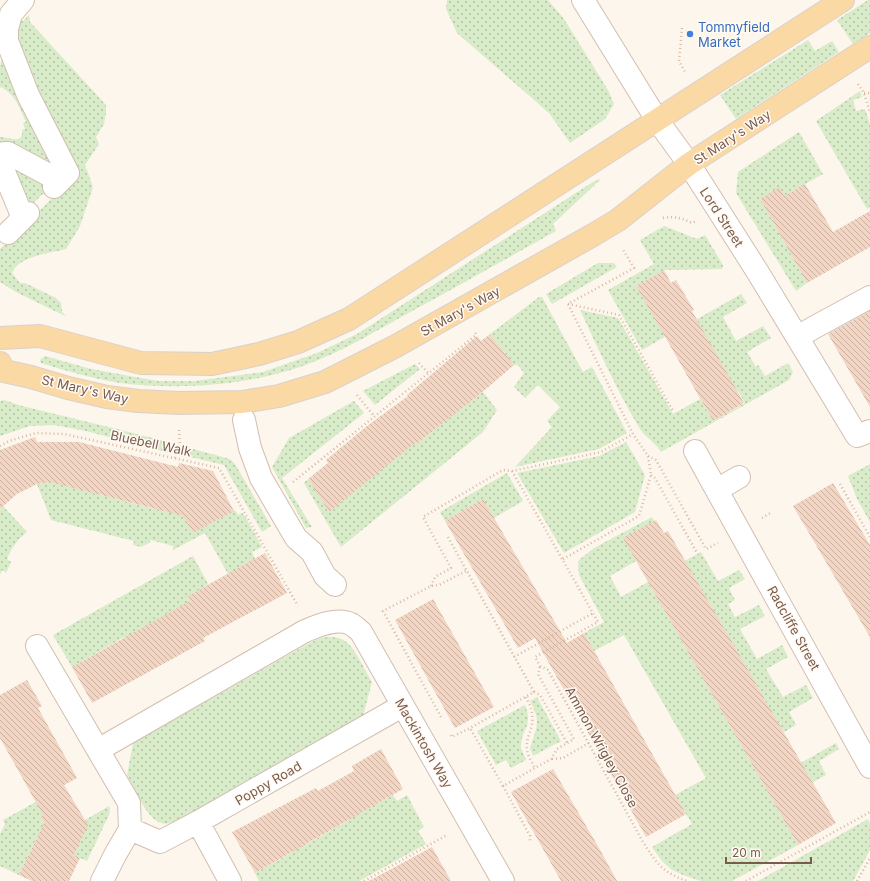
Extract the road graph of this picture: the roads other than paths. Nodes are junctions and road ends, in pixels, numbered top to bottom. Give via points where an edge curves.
1 (583, 0) edge
2 (843, 0) edge
3 (18, 6) edge
4 (4, 47) edge
5 (870, 47) edge
6 (657, 120) junction
7 (0, 158) edge
8 (689, 164) junction
9 (15, 221) edge
10 (870, 297) edge
11 (798, 337) junction
12 (0, 338) edge
13 (0, 363) edge
14 (244, 420) dead end
15 (864, 433) edge
16 (695, 451) dead end
17 (739, 477) dead end
18 (717, 490) junction
19 (335, 585) dead end
20 (38, 646) dead end
21 (402, 706) junction
22 (98, 750) junction
23 (870, 767) edge
24 (198, 822) junction
25 (130, 830) junction
26 (102, 881) edge
27 (230, 881) edge
28 (503, 881) edge

1 - 6 street, Lord Street
2 - 6 main road
3 - 4 street via 11,14
4 - 7 street via 68,173 57,184 11,154 4,153
5 - 8 main road, St Mary's Way
6 - 8 street, Lord Street
6 - 12 main road via 349,319 298,342 212,364 141,363 40,336
7 - 9 street
8 - 11 street, Lord Street
8 - 13 main road, St Mary's Way via 618,220 573,247 396,346 325,382 279,396 242,402 138,401 107,397 4,371
10 - 11 street
11 - 15 street, Lord Street via 826,385
14 - 19 street via 250,448 261,478 296,538 312,552 325,576
16 - 18 street, Radcliffe Street
17 - 18 street
18 - 23 street, Radcliffe Street
20 - 22 street
21 - 22 street, Mackintosh Way via 361,632 350,623 333,621 310,629
21 - 24 street, Poppy Road
21 - 28 street, Mackintosh Way
22 - 25 street via 129,803
24 - 25 street, Poppy Road via 160,842
24 - 27 street
25 - 26 street

